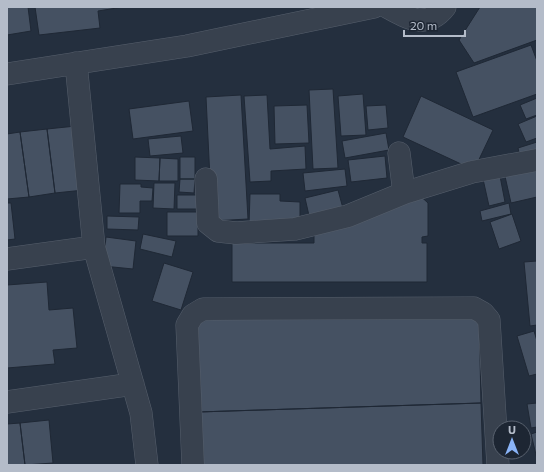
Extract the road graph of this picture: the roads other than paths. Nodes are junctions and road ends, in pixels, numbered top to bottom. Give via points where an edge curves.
1 (374, 7) edge
2 (386, 7) edge
3 (444, 7) edge
4 (76, 63) junction
5 (7, 74) edge
6 (399, 153) dead end
7 (537, 160) edge
8 (206, 179) dead end
9 (404, 193) junction
10 (94, 247) junction
11 (7, 259) edge
12 (133, 384) junction
13 (7, 402) edge
14 (147, 465) edge
15 (193, 465) edge
16 (498, 465) edge

1 - 4 street via 187,46
2 - 3 street via 410,19 425,19 438,16
4 - 5 street
4 - 10 street
6 - 9 street
7 - 9 street via 472,172
8 - 9 street via 208,223 218,232 295,229 348,216
10 - 11 street
10 - 12 street
12 - 13 street
12 - 14 street via 141,413
15 - 16 street via 187,324 193,315 203,309 458,308 474,308 483,313 488,320

